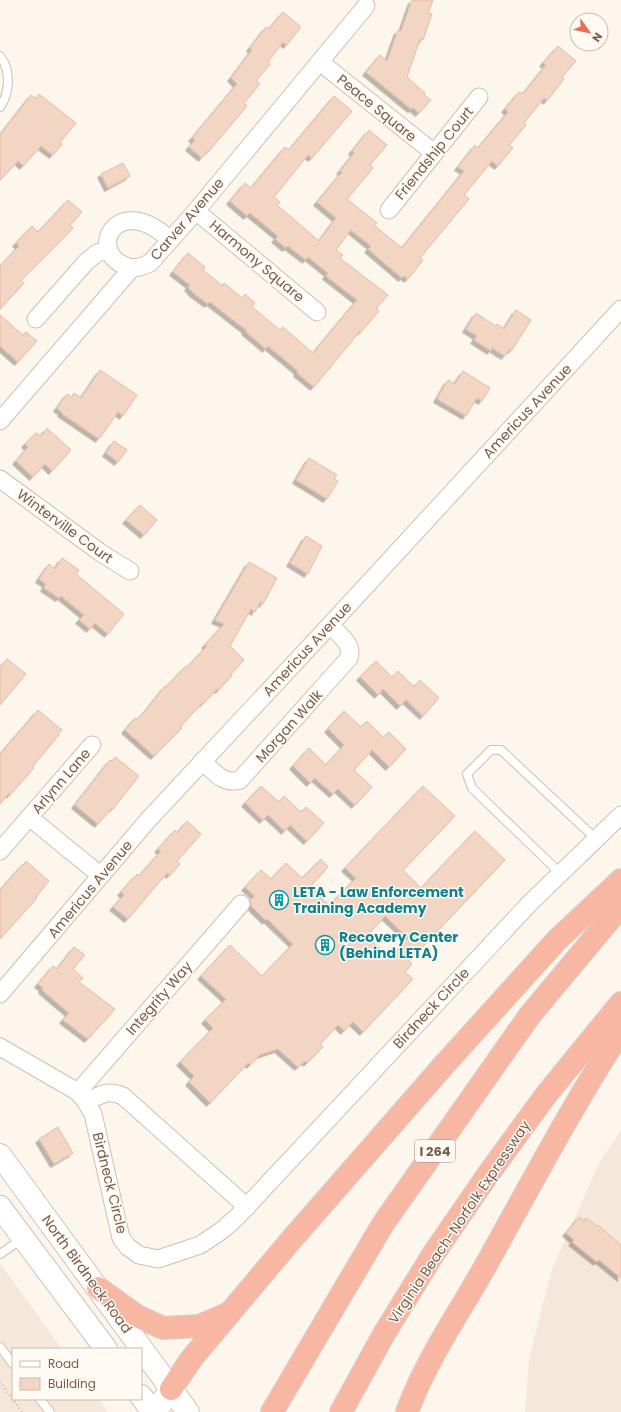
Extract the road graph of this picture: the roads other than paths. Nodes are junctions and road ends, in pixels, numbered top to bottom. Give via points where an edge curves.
1 (366, 6) dead end
2 (0, 56) edge
3 (320, 62) junction
4 (479, 97) dead end
5 (0, 107) edge
6 (434, 153) junction
7 (389, 210) dead end
8 (196, 211) junction
9 (170, 240) junction
10 (109, 250) junction
11 (132, 268) junction
12 (621, 309) edge
13 (317, 312) dead end
14 (36, 319) dead end
15 (0, 421) edge
16 (0, 479) edge
17 (130, 571) dead end
18 (330, 625) junction
19 (92, 745) dead end
20 (202, 761) junction
21 (621, 815) edge
22 (29, 817) junction
23 (596, 839) junction
24 (0, 851) edge
25 (560, 873) junction
26 (100, 875) junction
27 (621, 880) edge
28 (241, 904) dead end
29 (621, 906) edge
30 (0, 994) edge
31 (621, 1003) edge
32 (621, 1031) edge
33 (0, 1046) edge
34 (82, 1097) junction
35 (0, 1155) edge
36 (0, 1207) edge
37 (247, 1207) junction
38 (23, 1238) junction
39 (0, 1254) edge
40 (98, 1288) junction
41 (230, 1313) junction
42 (0, 1346) edge
43 (105, 1348) edge
44 (142, 1348) edge
45 (142, 1348) edge
46 (12, 1363) edge
47 (172, 1389) junction
48 (142, 1397) edge
49 (41, 1400) edge
50 (50, 1412) edge
51 (154, 1412) edge
52 (188, 1412) edge
53 (272, 1412) edge
54 (341, 1412) edge
55 (407, 1412) edge

1 - 3 street, Carver Avenue
2 - 5 lane via 8,77 7,93
3 - 6 street, Peace Square
3 - 8 street, Carver Avenue
4 - 6 street, Friendship Court
6 - 7 street, Friendship Court
8 - 9 street, Carver Avenue
8 - 13 street, Harmony Square
9 - 10 street via 149,224 124,220 110,233
9 - 11 street, Carver Avenue via 150,263
10 - 11 street via 114,260
10 - 14 street via 97,253 86,262
11 - 15 street, Carver Avenue
12 - 18 street, Americus Avenue
16 - 17 street, Winterville Court via 101,553
18 - 20 street, Americus Avenue
18 - 20 street, Morgan Walk via 349,645 349,658 240,780 224,780
19 - 22 street, Arlynn Lane
20 - 26 street, Americus Avenue
21 - 23 street, Birdneck Circle
22 - 24 street, Arlynn Lane
22 - 26 street, Arlynn Lane
23 - 25 street, Birdneck Circle
23 - 25 lane via 500,750 491,750 467,774 472,788
25 - 37 street, Birdneck Circle
26 - 30 street, Americus Avenue
27 - 41 highway via 557,940 459,1048
28 - 34 street, Integrity Way
29 - 53 highway, I 264 via 530,1015 383,1224
31 - 54 highway, Virginia Beach-Norfolk Expressway via 546,1095 434,1253 384,1334
32 - 55 highway via 590,1078 429,1362
33 - 34 street
34 - 37 street via 106,1092 123,1096
34 - 37 street, Birdneck Circle via 93,1114 121,1238 139,1255 158,1259 200,1245 221,1231
35 - 40 main road, North Birdneck Road
36 - 38 main road, North Birdneck Road
38 - 39 lane
38 - 43 main road, North Birdneck Road
40 - 41 highway via 138,1316 163,1328 199,1326
40 - 45 main road, North Birdneck Road
41 - 47 highway via 192,1358
42 - 46 lane
44 - 47 main road, North Birdneck Road
47 - 51 main road
47 - 52 main road, North Birdneck Road
48 - 51 main road
49 - 50 lane

